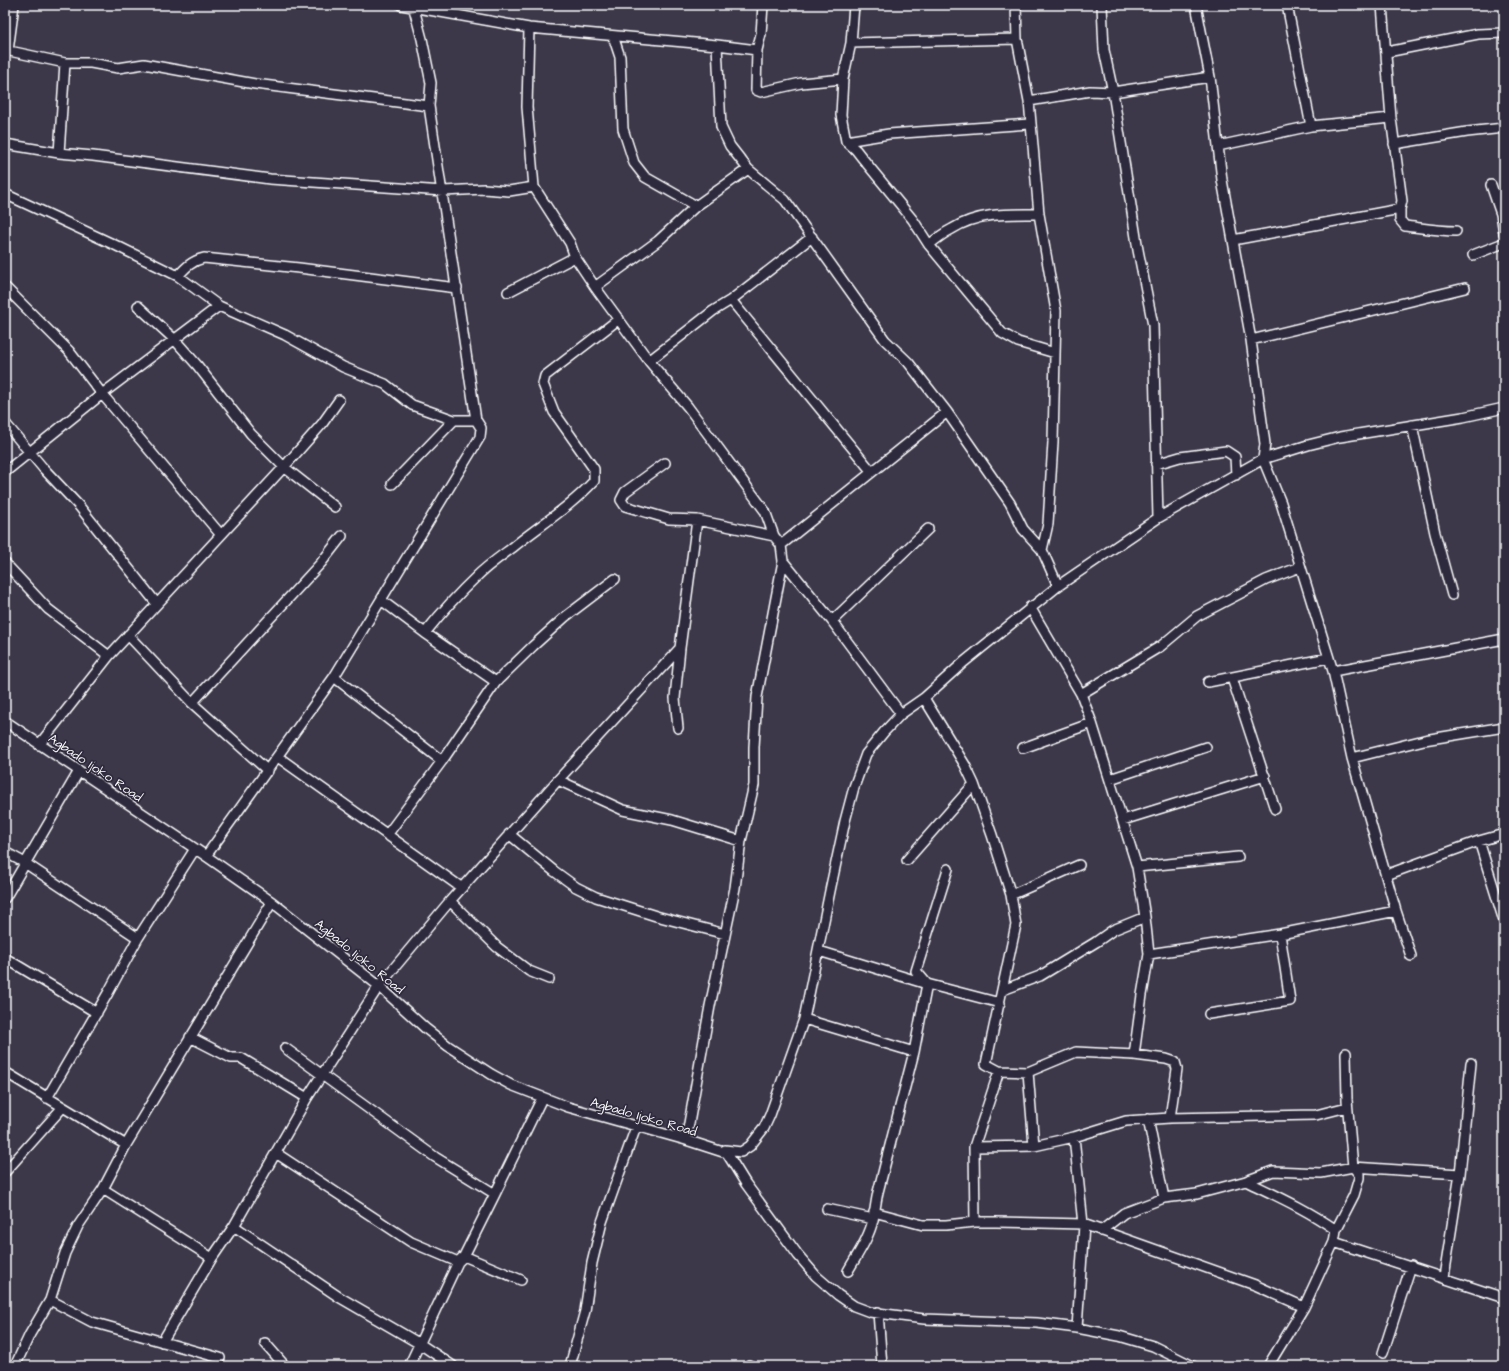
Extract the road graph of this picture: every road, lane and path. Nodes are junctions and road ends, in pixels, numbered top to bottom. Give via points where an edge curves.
1 (14, 5) edge
2 (401, 5) edge
3 (764, 5) edge
4 (854, 5) edge
5 (1016, 5) edge
6 (1102, 5) edge
7 (1196, 5) edge
8 (1287, 5) edge
9 (1382, 5) edge
10 (413, 6) edge
11 (529, 28) junction
12 (1504, 33) edge
13 (613, 36) junction
14 (1017, 39) junction
15 (851, 43) junction
16 (717, 45) junction
17 (7, 50) edge
18 (757, 50) junction
19 (1387, 52) junction
20 (65, 63) junction
21 (1210, 77) junction
22 (843, 79) junction
23 (1113, 92) junction
24 (1028, 101) junction
25 (429, 106) junction
26 (1391, 118) junction
27 (1030, 124) junction
28 (1311, 126) junction
29 (1504, 128) edge
30 (846, 141) junction
31 (5, 144) edge
32 (1394, 144) junction
33 (1218, 146) junction
34 (59, 153) junction
35 (748, 169) junction
36 (1491, 185) dead end
37 (534, 187) junction
38 (443, 191) junction
39 (5, 194) edge
40 (696, 206) junction
41 (1400, 209) junction
42 (1039, 214) junction
43 (1456, 231) dead end
44 (1504, 233) edge
45 (812, 238) junction
46 (1233, 240) junction
47 (929, 245) junction
48 (1503, 245) edge
49 (1473, 255) dead end
50 (575, 257) junction
51 (178, 276) junction
52 (595, 287) junction
53 (5, 288) edge
54 (457, 288) junction
55 (1465, 288) dead end
56 (508, 292) dead end
57 (731, 300) junction
58 (138, 306) dead end
59 (219, 306) junction
60 (619, 319) junction
61 (175, 340) junction
62 (1251, 340) junction
63 (1055, 353) junction
64 (649, 360) junction
65 (102, 394) junction
66 (339, 400) dead end
67 (1504, 409) edge
68 (947, 412) junction
69 (454, 420) junction
70 (476, 420) junction
71 (5, 423) edge
72 (1412, 425) junction
73 (29, 452) junction
74 (1263, 459) junction
75 (665, 463) dead end
76 (1156, 464) junction
77 (284, 467) junction
78 (5, 472) edge
79 (872, 472) junction
80 (1236, 475) junction
81 (392, 484) dead end
82 (335, 507) dead end
83 (1158, 518) junction
84 (697, 520) junction
85 (928, 529) dead end
86 (221, 535) junction
87 (342, 536) dead end
88 (774, 536) junction
89 (781, 545) junction
90 (1042, 550) junction
91 (784, 561) junction
92 (5, 563) edge
93 (1300, 567) junction
94 (615, 579) dead end
95 (1058, 586) junction
96 (1452, 595) dead end
97 (381, 600) junction
98 (156, 604) junction
99 (1030, 607) junction
100 (832, 621) junction
101 (425, 633) junction
102 (128, 636) junction
103 (1504, 639) edge
104 (680, 648) junction
105 (110, 656) junction
106 (1328, 658) junction
107 (1333, 671) junction
108 (334, 677) junction
109 (1232, 678) junction
110 (496, 682) junction
111 (1208, 682) dead end
112 (1081, 694) junction
113 (924, 698) junction
114 (192, 703) junction
115 (901, 714) junction
116 (5, 721) edge
117 (1092, 723) junction
118 (1504, 727) edge
119 (678, 728) dead end
120 (39, 745) junction
121 (1206, 747) dead end
122 (1023, 748) dead end
123 (278, 757) junction
124 (1352, 758) junction
125 (442, 761) junction
126 (79, 771) junction
127 (268, 771) junction
128 (1265, 776) junction
129 (1110, 779) junction
130 (558, 780) junction
131 (974, 784) junction
132 (1275, 810) dead end
133 (1123, 820) junction
134 (509, 834) junction
135 (1504, 834) edge
136 (387, 835) junction
137 (741, 841) junction
138 (1479, 841) junction
139 (195, 849) junction
140 (5, 852) edge
141 (206, 856) junction
142 (1238, 858) dead end
143 (907, 860) dead end
144 (25, 863) junction
145 (1079, 865) dead end
146 (1137, 867) junction
147 (948, 870) dead end
148 (1386, 875) junction
149 (462, 888) junction
150 (1011, 895) junction
151 (5, 898) edge
152 (450, 901) junction
153 (272, 902) junction
154 (1396, 911) junction
155 (1145, 917) junction
156 (1504, 921) edge
157 (725, 934) junction
158 (1280, 934) junction
159 (138, 938) junction
160 (819, 951) junction
161 (1149, 954) junction
162 (1411, 956) dead end
163 (5, 958) edge
164 (549, 979) dead end
165 (927, 984) junction
166 (379, 986) junction
167 (1003, 990) junction
168 (1000, 1003) junction
169 (97, 1014) junction
170 (1209, 1014) dead end
171 (804, 1019) junction
172 (190, 1037) junction
173 (285, 1048) dead end
174 (914, 1052) junction
175 (1346, 1053) dead end
176 (1134, 1055) junction
177 (1471, 1063) dead end
178 (999, 1071) junction
179 (5, 1072) edge
180 (1028, 1072) junction
181 (322, 1075) junction
182 (47, 1098) junction
183 (307, 1098) junction
184 (542, 1098) junction
185 (63, 1107) junction
186 (1347, 1107) junction
187 (1170, 1118) junction
188 (1148, 1119) junction
189 (636, 1127) junction
190 (1074, 1137) junction
191 (686, 1140) junction
192 (126, 1145) junction
193 (1034, 1146) junction
194 (974, 1147) junction
195 (726, 1150) junction
196 (276, 1153) junction
197 (1353, 1167) junction
198 (5, 1172) edge
199 (1460, 1174) junction
200 (1246, 1181) junction
201 (103, 1190) junction
202 (496, 1194) junction
203 (1164, 1198) junction
204 (827, 1209) dead end
205 (874, 1216) junction
206 (975, 1222) junction
207 (1083, 1225) junction
208 (234, 1226) junction
209 (1336, 1230) junction
210 (1101, 1231) junction
211 (1334, 1242) junction
212 (212, 1258) junction
213 (461, 1259) junction
214 (1411, 1266) junction
215 (848, 1271) dead end
216 (1444, 1277) junction
217 (522, 1280) dead end
218 (1504, 1298) edge
219 (50, 1300) junction
220 (1304, 1307) junction
221 (878, 1312) junction
222 (1077, 1328) junction
223 (162, 1342) junction
224 (265, 1344) dead end
225 (420, 1344) junction
226 (1383, 1354) dead end
227 (220, 1358) dead end
228 (15, 1366) edge
229 (285, 1366) edge
230 (409, 1366) edge
231 (454, 1366) edge
232 (570, 1366) edge
233 (882, 1366) edge
234 (1193, 1366) edge
235 (1268, 1366) edge

1 - 17 street
2 - 10 street
3 - 18 street
4 - 15 street
5 - 14 street
6 - 23 street via 1104,50
7 - 21 street
8 - 28 street
9 - 19 street
10 - 11 street
10 - 25 street via 431,83
11 - 13 street
11 - 37 street via 527,107
12 - 19 street via 1478,34
13 - 16 street
13 - 40 street via 620,57 623,129 634,163 645,177
14 - 15 street
14 - 24 street
15 - 22 street
16 - 18 street
16 - 35 street via 721,127 730,146
17 - 20 street
18 - 22 street via 755,86 756,90 761,92 802,83
19 - 26 street
20 - 25 street via 91,63 118,68 144,64 255,84
20 - 34 street
21 - 23 street
21 - 33 street
22 - 30 street via 841,115
23 - 24 street via 1090,91
23 - 76 street via 1138,250 1153,325
24 - 27 street
25 - 38 street
26 - 28 street
26 - 32 street
27 - 30 street via 889,134
27 - 42 street
28 - 33 street
29 - 32 street
30 - 47 street via 912,220
31 - 34 street
32 - 41 street via 1402,201
33 - 46 street
34 - 38 street via 270,179
35 - 40 street
35 - 45 street via 785,200
36 - 44 street via 1501,214
37 - 38 street via 509,191
37 - 50 street via 570,243
38 - 54 street
39 - 51 street
40 - 52 street via 658,240
41 - 43 street via 1400,220 1405,226
41 - 46 street
42 - 47 street via 982,216 952,228
42 - 63 street via 1056,311
45 - 57 street
45 - 68 street via 885,340 908,362
46 - 62 street
47 - 63 street via 1002,334 1018,342
48 - 49 street
50 - 52 street
50 - 56 street
51 - 54 street via 189,264 204,258
51 - 59 street
52 - 60 street
53 - 65 street via 69,351
54 - 70 street
55 - 62 street
57 - 64 street
57 - 79 street
58 - 61 street
59 - 61 street
59 - 69 street via 285,335 343,367 385,384 412,405
60 - 64 street
60 - 101 street via 545,376 543,384 554,412 594,469 594,481 555,516 477,576
61 - 65 street
61 - 77 street via 252,434
62 - 74 street via 1265,444
63 - 90 street via 1053,442 1048,517
64 - 88 street via 748,487 765,511
65 - 73 street
65 - 86 street
66 - 77 street via 322,424
67 - 72 street
68 - 79 street
68 - 90 street via 1010,503 1023,529
69 - 70 street
69 - 81 street
70 - 97 street via 481,428 480,437
71 - 73 street
72 - 74 street via 1324,441
72 - 96 street via 1435,533
73 - 78 street
73 - 98 street via 79,506
74 - 80 street
74 - 93 street via 1281,503
75 - 84 street via 625,492 622,504 669,519
76 - 80 street via 1180,457 1226,451 1235,457
76 - 83 street
77 - 82 street
77 - 86 street
79 - 89 street
80 - 83 street
83 - 95 street
84 - 88 street
84 - 104 street
85 - 100 street
86 - 98 street
87 - 114 street via 321,563
88 - 89 street
89 - 91 street
90 - 95 street
91 - 100 street
91 - 137 street via 757,697 754,784
92 - 105 street via 48,608
93 - 106 street
93 - 112 street via 1266,580 1197,616 1161,646
94 - 110 street via 565,617
95 - 99 street
97 - 101 street
97 - 108 street
98 - 102 street
99 - 112 street
99 - 113 street
100 - 115 street
101 - 110 street
102 - 105 street
102 - 114 street
103 - 107 street
104 - 119 street via 676,698
104 - 130 street
105 - 120 street
106 - 107 street
106 - 109 street
107 - 124 street
108 - 123 street
108 - 125 street
109 - 111 street
109 - 128 street
110 - 125 street
112 - 117 street
113 - 115 street
113 - 131 street
114 - 127 street
115 - 160 street via 874,743 860,767 845,821
116 - 120 street, Agbado Ijoko Road
117 - 122 street
117 - 129 street
118 - 124 street via 1424,740
120 - 126 street, Agbado Ijoko Road
121 - 129 street
123 - 127 street
123 - 136 street
124 - 148 street
125 - 136 street
126 - 139 street, Agbado Ijoko Road
126 - 144 street
127 - 141 street
128 - 132 street
128 - 133 street
129 - 133 street
130 - 134 street
130 - 137 street via 623,810 672,820
131 - 143 street
131 - 150 street
133 - 146 street
134 - 149 street
134 - 157 street via 576,887 656,916
135 - 138 street
136 - 149 street
137 - 157 street via 735,888
138 - 148 street
138 - 156 street
139 - 141 street, Agbado Ijoko Road
139 - 159 street
140 - 144 street
141 - 153 street, Agbado Ijoko Road
142 - 146 street
144 - 151 street
144 - 159 street
145 - 150 street
146 - 155 street
147 - 165 street via 916,971
148 - 154 street
149 - 152 street
150 - 167 street via 1016,926
152 - 164 street via 497,947 529,970
152 - 166 street
153 - 166 street, Agbado Ijoko Road
153 - 172 street
154 - 158 street
154 - 162 street
155 - 161 street
155 - 167 street via 1113,930 1040,976
157 - 191 street
158 - 161 street
158 - 170 street via 1290,1001
159 - 169 street
160 - 165 street
160 - 171 street
161 - 176 street
163 - 169 street
165 - 168 street
165 - 174 street
166 - 181 street
166 - 184 street, Agbado Ijoko Road via 448,1046 511,1085
167 - 168 street
168 - 178 street via 986,1064
169 - 182 street
171 - 174 street
171 - 195 street, Agbado Ijoko Road via 764,1128 750,1146 741,1152
172 - 183 street via 231,1058 241,1058
172 - 192 street
173 - 181 street
174 - 205 street
175 - 186 street
176 - 180 street via 1076,1052
176 - 187 street via 1176,1062 1178,1069
177 - 199 street
178 - 180 street
178 - 194 street
179 - 182 street
180 - 193 street
181 - 183 street
181 - 202 street via 435,1157
182 - 185 street
183 - 196 street
184 - 189 street, Agbado Ijoko Road
184 - 202 street
185 - 192 street
185 - 198 street
186 - 187 street via 1316,1115
186 - 197 street
187 - 188 street
188 - 190 street via 1126,1121
188 - 203 street
189 - 191 street, Agbado Ijoko Road
189 - 232 street via 602,1222 592,1263 585,1311
190 - 193 street
190 - 207 street
191 - 195 street, Agbado Ijoko Road via 723,1152
192 - 201 street
193 - 194 street
194 - 206 street
195 - 221 street via 746,1184 798,1256 816,1276 854,1306
196 - 208 street
196 - 213 street via 411,1242
197 - 199 street
197 - 200 street via 1321,1173 1273,1171
197 - 209 street via 1359,1178 1354,1195
199 - 216 street
200 - 203 street via 1197,1194
200 - 209 street via 1321,1219
201 - 212 street
201 - 219 street via 78,1226 65,1253
202 - 213 street
203 - 210 street via 1124,1213
204 - 205 street
205 - 206 street via 923,1225
205 - 215 street via 863,1245
206 - 207 street
207 - 210 street
207 - 222 street
208 - 212 street
208 - 225 street via 339,1297
209 - 211 street
210 - 220 street via 1254,1285
211 - 214 street
211 - 220 street
212 - 223 street
213 - 217 street
213 - 225 street
214 - 216 street
214 - 226 street
216 - 218 street
219 - 223 street via 92,1322
219 - 228 street
220 - 235 street
221 - 222 street via 924,1319 1037,1323
221 - 233 street
222 - 234 street via 1153,1346
223 - 227 street
224 - 229 street
225 - 230 street
225 - 231 street

